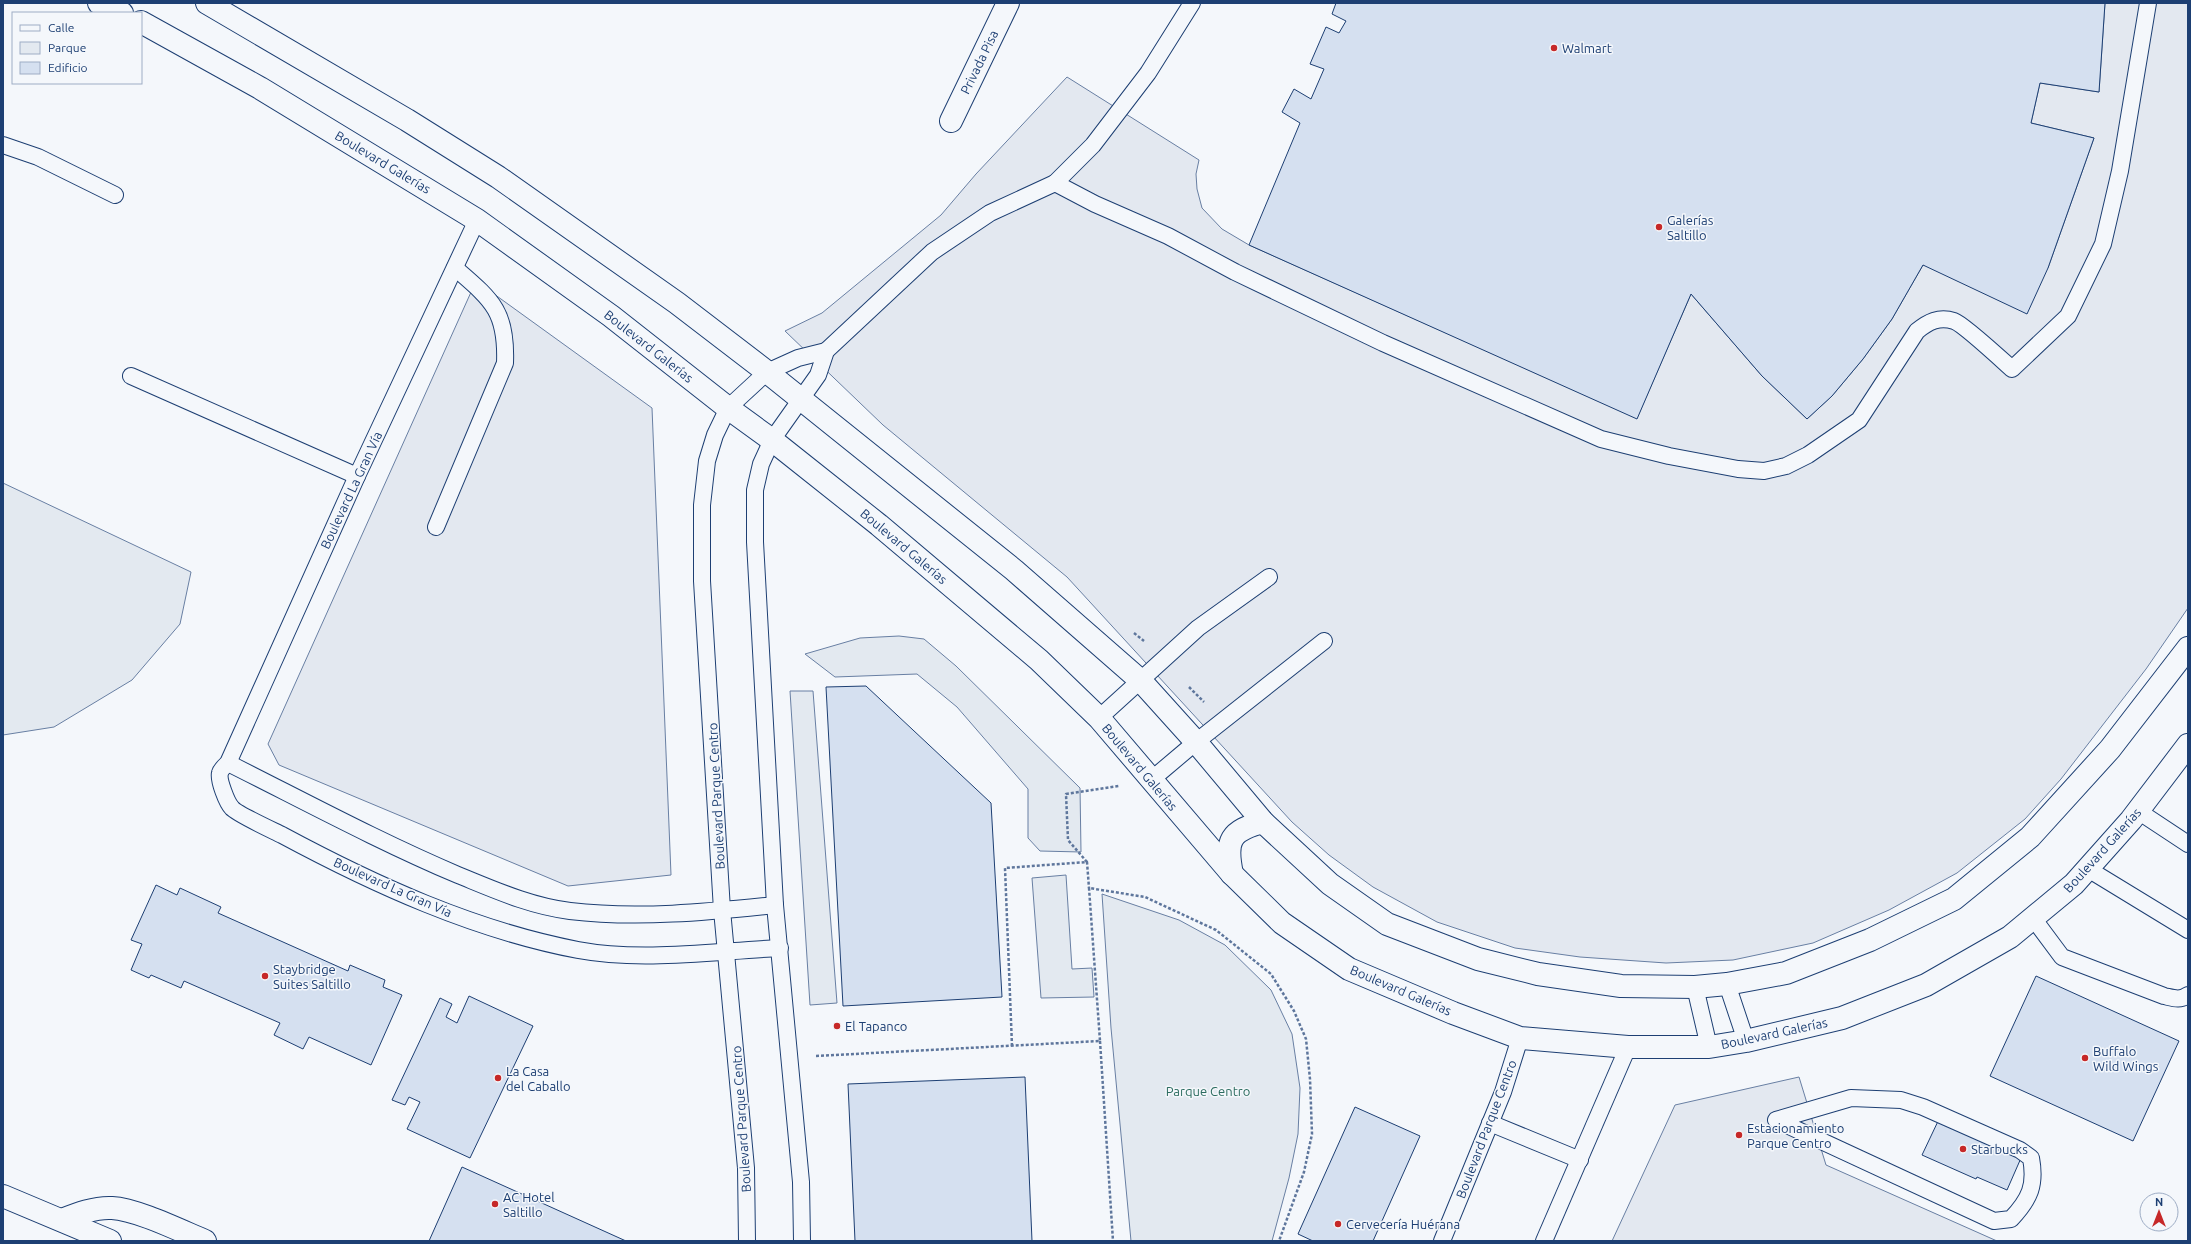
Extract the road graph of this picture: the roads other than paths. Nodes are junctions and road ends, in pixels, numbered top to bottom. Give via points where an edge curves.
1 (99, 3) edge
2 (207, 3) edge
3 (1008, 3) edge
4 (1192, 3) edge
5 (2148, 3) edge
6 (120, 12) edge
7 (142, 23) edge
8 (951, 121) dead end
9 (3, 145) edge
10 (1055, 184) junction
11 (115, 196) dead end
12 (477, 220) junction
13 (454, 268) junction
14 (826, 352) junction
15 (767, 372) junction
16 (131, 376) dead end
17 (802, 400) junction
18 (728, 408) junction
19 (772, 440) junction
20 (357, 476) junction
21 (436, 527) dead end
22 (1269, 577) dead end
23 (1324, 641) dead end
24 (2188, 648) edge
25 (1141, 681) junction
26 (1099, 718) junction
27 (1196, 742) junction
28 (2187, 748) edge
29 (228, 762) junction
30 (1151, 780) junction
31 (2138, 811) junction
32 (1263, 822) junction
33 (2188, 844) edge
34 (2088, 869) junction
35 (1232, 874) junction
36 (775, 905) junction
37 (722, 910) junction
38 (2033, 918) junction
39 (2188, 930) edge
40 (780, 948) junction
41 (727, 951) junction
42 (1727, 984) junction
43 (1695, 987) junction
44 (2188, 995) edge
45 (1520, 1038) junction
46 (1746, 1041) junction
47 (1628, 1047) junction
48 (1708, 1047) junction
49 (1776, 1120) joint
50 (1490, 1123) junction
51 (1580, 1160) junction
52 (3, 1196) edge
53 (62, 1220) junction
54 (110, 1241) edge
55 (205, 1241) edge
56 (747, 1241) edge
57 (802, 1241) edge
58 (1442, 1241) edge
59 (1544, 1241) edge

1 - 6 street
2 - 15 street via 407,120 498,177 677,303
3 - 8 street, Privada Pisa
4 - 10 lane via 1148,73 1093,145
5 - 10 lane via 2120,171 2102,244 2068,316 2012,369 1955,321 1940,319 1928,322 1917,331 1860,420 1808,455 1786,466 1764,471 1738,469 1670,456 1601,439 1383,343 1235,272 1168,236
7 - 12 street, Boulevard Galerías via 260,88
9 - 11 lane via 38,157
10 - 14 lane via 990,213 932,252
12 - 13 lane, Boulevard La Gran Vía
12 - 18 street, Boulevard Galerías via 611,316
13 - 20 lane, Boulevard La Gran Vía
13 - 21 lane via 487,296 502,322 506,341 504,364
14 - 15 lane, Boulevard Parque Centro via 798,358
14 - 17 lane via 818,375
15 - 17 street
15 - 18 lane, Boulevard Parque Centro
16 - 20 lane
17 - 19 lane
17 - 25 street via 1014,570
18 - 19 street, Boulevard Galerías
18 - 37 lane, Boulevard Parque Centro via 715,435 707,461 702,504 702,581
19 - 26 street, Boulevard Galerías via 879,525 1027,650
19 - 36 lane via 761,464 755,490 755,542
20 - 29 lane, Boulevard La Gran Vía
22 - 25 lane via 1198,628
23 - 27 lane
24 - 42 street via 2110,749 2030,836 1954,899 1870,940 1786,973
25 - 26 lane
25 - 27 street
26 - 30 street, Boulevard Galerías
27 - 30 lane
27 - 32 street
28 - 31 street, Boulevard Galerías
29 - 37 lane via 418,858 518,900 569,911 621,914
29 - 41 lane, Boulevard La Gran Vía via 220,773 220,783 232,808 305,847 432,908 513,935 580,950 641,955
30 - 35 street, Boulevard Galerías
31 - 33 lane
31 - 34 street, Boulevard Galerías
32 - 35 street via 1240,829 1232,840 1228,854
32 - 43 street via 1330,884 1387,924 1464,953 1538,974 1620,986
34 - 38 street, Boulevard Galerías
34 - 39 lane
35 - 45 street, Boulevard Galerías via 1282,922 1349,969
36 - 37 lane
36 - 40 lane
37 - 41 lane, Boulevard Parque Centro
38 - 44 lane via 2062,957 2164,996 2175,999
38 - 46 street, Boulevard Galerías via 2010,937 1926,985 1842,1018
40 - 41 lane, Boulevard La Gran Vía
40 - 57 lane via 801,1182
41 - 56 lane, Boulevard Parque Centro via 746,1168
42 - 43 street
42 - 46 lane
43 - 48 lane
45 - 47 street, Boulevard Galerías
45 - 50 lane, Boulevard Parque Centro
46 - 48 street, Boulevard Galerías
47 - 48 street, Boulevard Galerías
47 - 51 lane
49 - 49 lane via 1994,1221 2012,1219 2023,1206 2031,1190 2034,1174 2031,1158 2020,1150 1923,1107 1901,1100 1851,1098
50 - 51 lane
50 - 58 lane, Boulevard Parque Centro
51 - 59 lane
52 - 53 street
53 - 54 street
53 - 55 street via 81,1212 106,1208 119,1209

